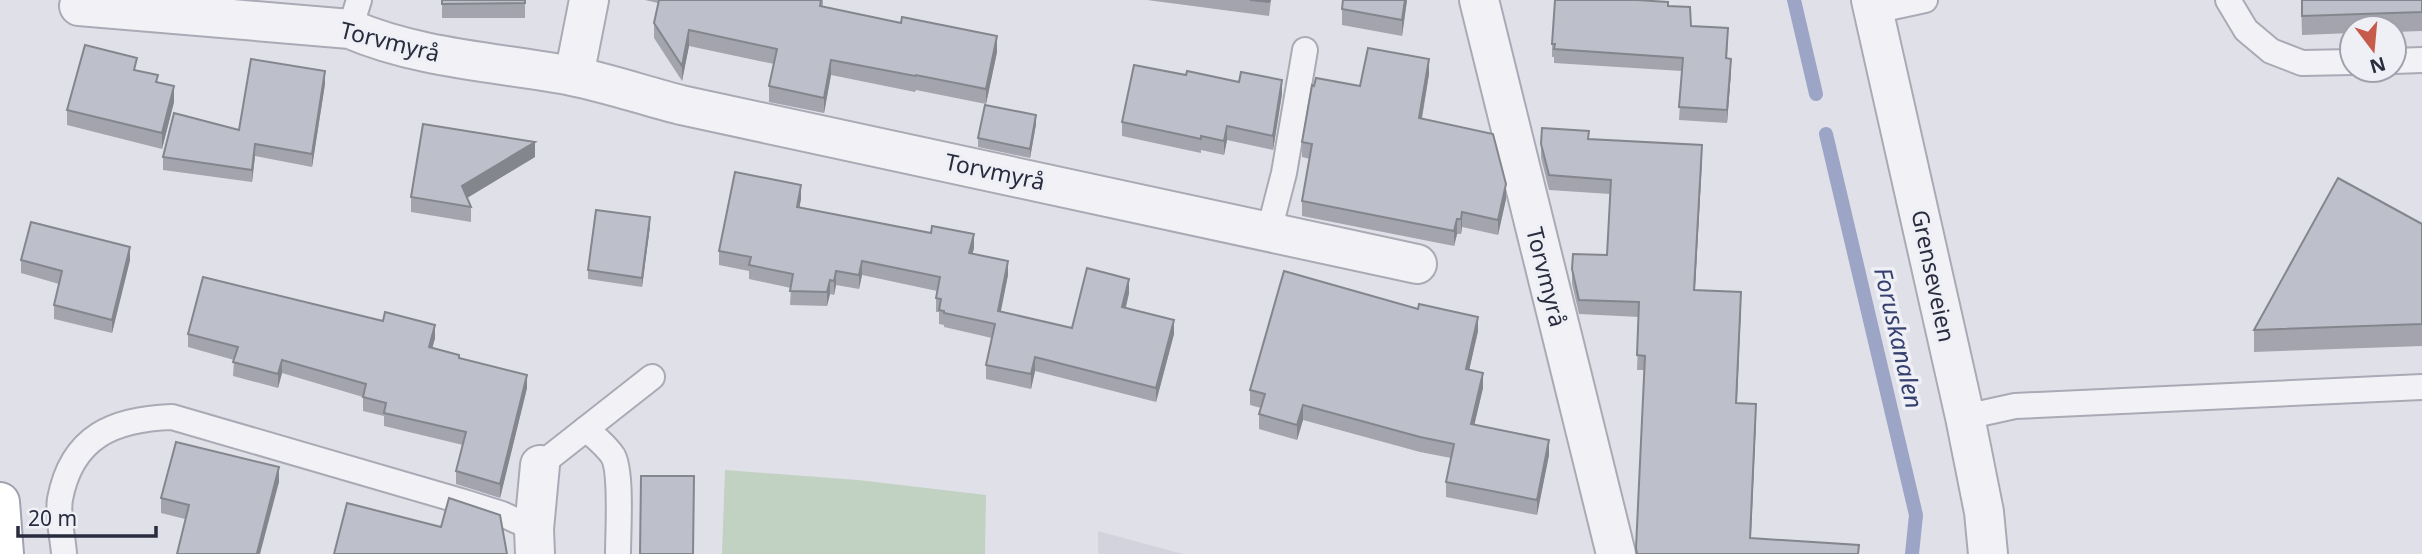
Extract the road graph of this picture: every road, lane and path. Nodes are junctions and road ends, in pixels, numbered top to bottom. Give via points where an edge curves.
1 (589, 0) edge
2 (1479, 0) edge
3 (1924, 0) edge
4 (2228, 0) edge
5 (79, 6) dead end
6 (1872, 6) edge
7 (354, 14) edge
8 (1305, 50) dead end
9 (2338, 62) edge
10 (574, 76) junction
11 (1269, 232) junction
12 (1417, 264) dead end
13 (652, 377) dead end
14 (2422, 387) edge
15 (1965, 417) junction
16 (586, 429) junction
17 (540, 465) joint
18 (0, 502) edge
19 (534, 541) edge
20 (4, 554) edge
21 (64, 554) edge
22 (618, 554) edge
23 (1616, 554) edge
24 (1988, 554) edge

1 - 10 street
2 - 23 street, Torvmyrå
3 - 6 lane
4 - 9 lane via 2246,30 2271,51 2302,63
5 - 7 street, Torvmyrå
6 - 15 street, Grenseveien
7 - 10 street, Torvmyrå via 382,42
8 - 11 lane
10 - 11 street, Torvmyrå via 681,105
11 - 12 street, Torvmyrå
13 - 16 lane
14 - 15 lane via 2015,406
15 - 24 street, Grenseveien
16 - 17 lane
16 - 22 lane via 615,458
17 - 19 street
18 - 20 main road
19 - 21 lane via 502,514 172,417 114,425 88,442 69,470 60,502

